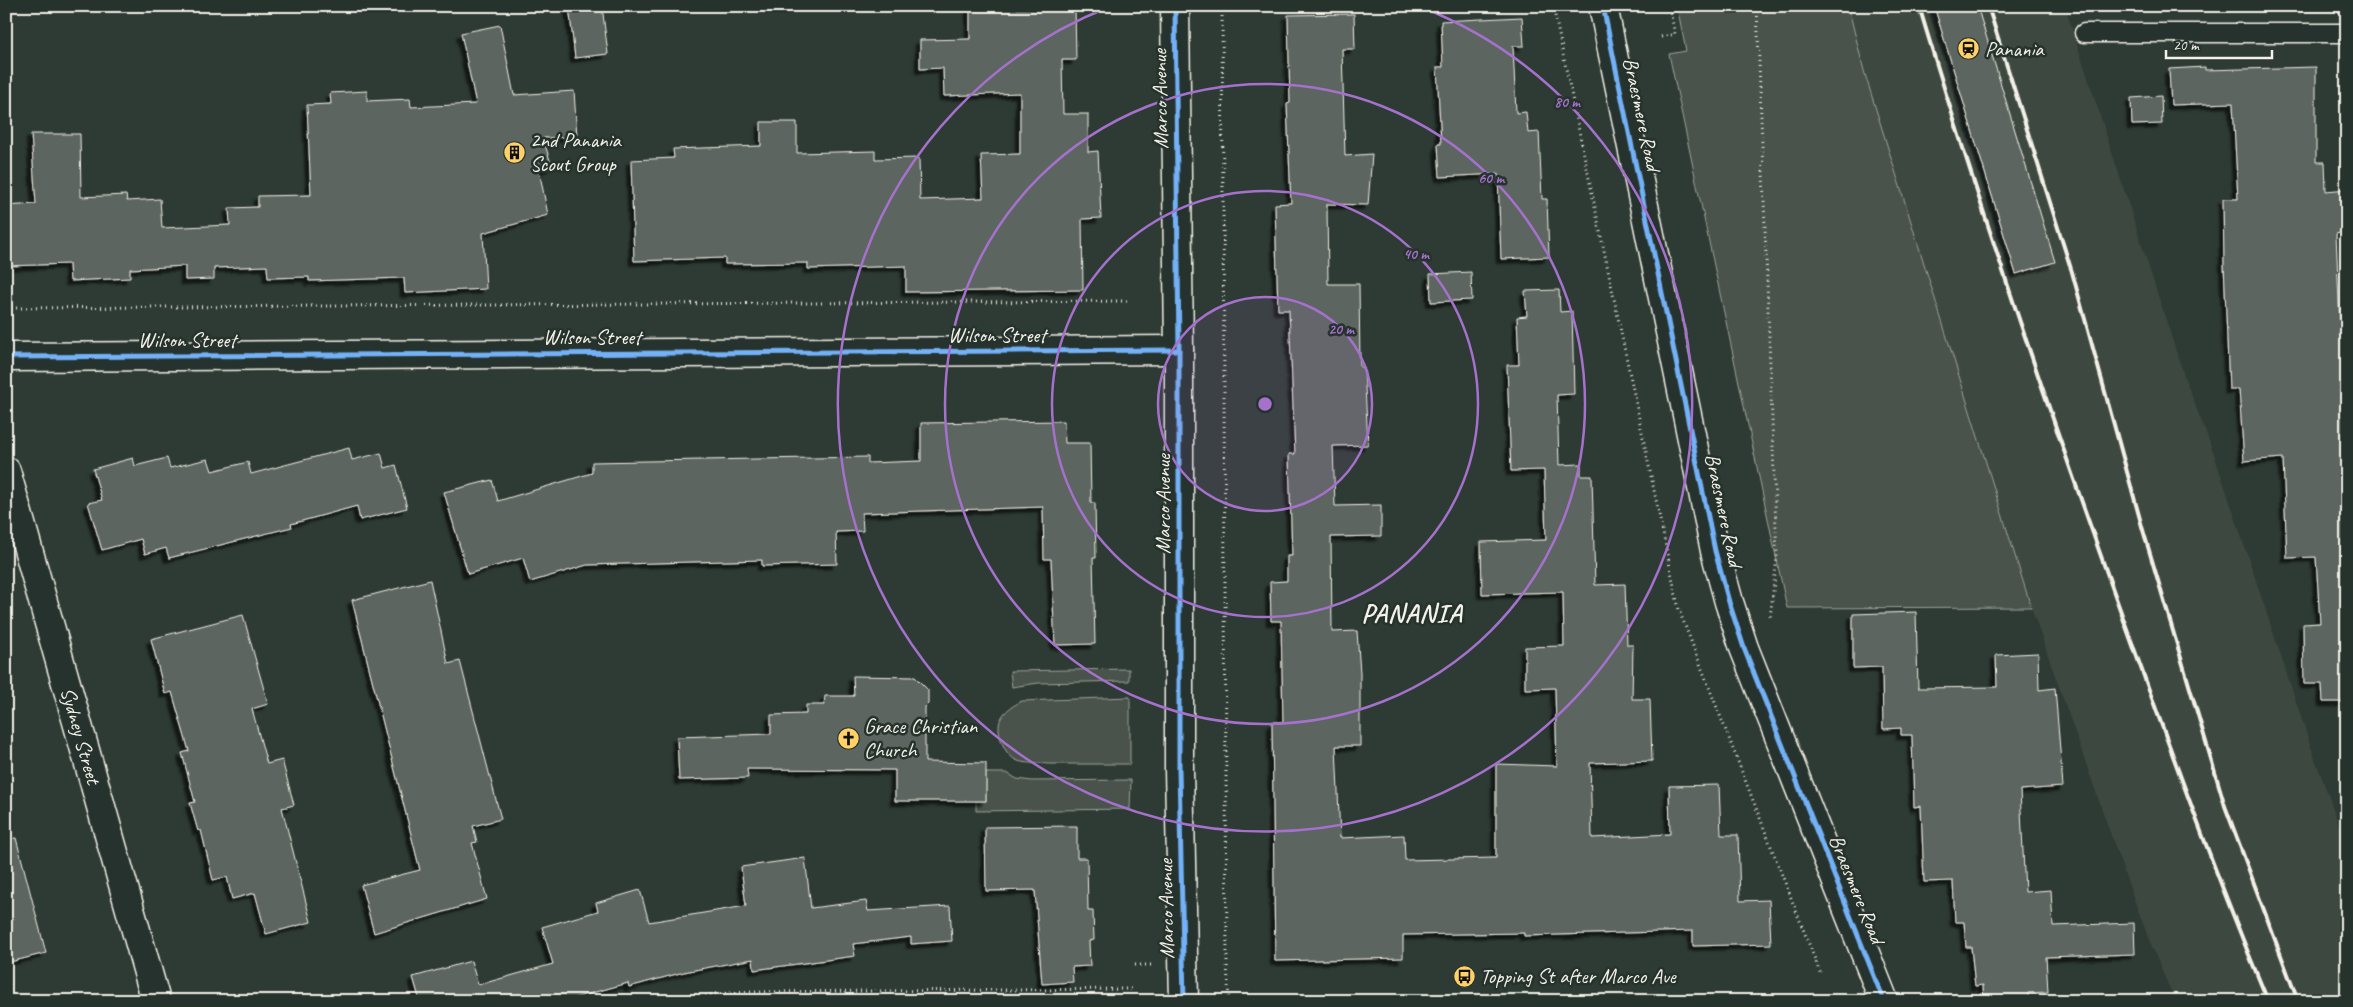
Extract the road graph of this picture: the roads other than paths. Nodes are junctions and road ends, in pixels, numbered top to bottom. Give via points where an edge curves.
1 (1175, 6) edge
2 (1603, 6) edge
3 (2084, 33) dead end
4 (2347, 33) edge
5 (1179, 350) junction
6 (6, 357) edge
7 (6, 471) edge
8 (156, 1001) edge
9 (1184, 1001) edge
10 (1884, 1001) edge

1 - 5 street, Marco Avenue
2 - 10 street, Braesmere Road via 1728,602
3 - 4 lane
5 - 6 street, Wilson Street
5 - 9 street, Marco Avenue via 1179,769
7 - 8 street, Sydney Street

